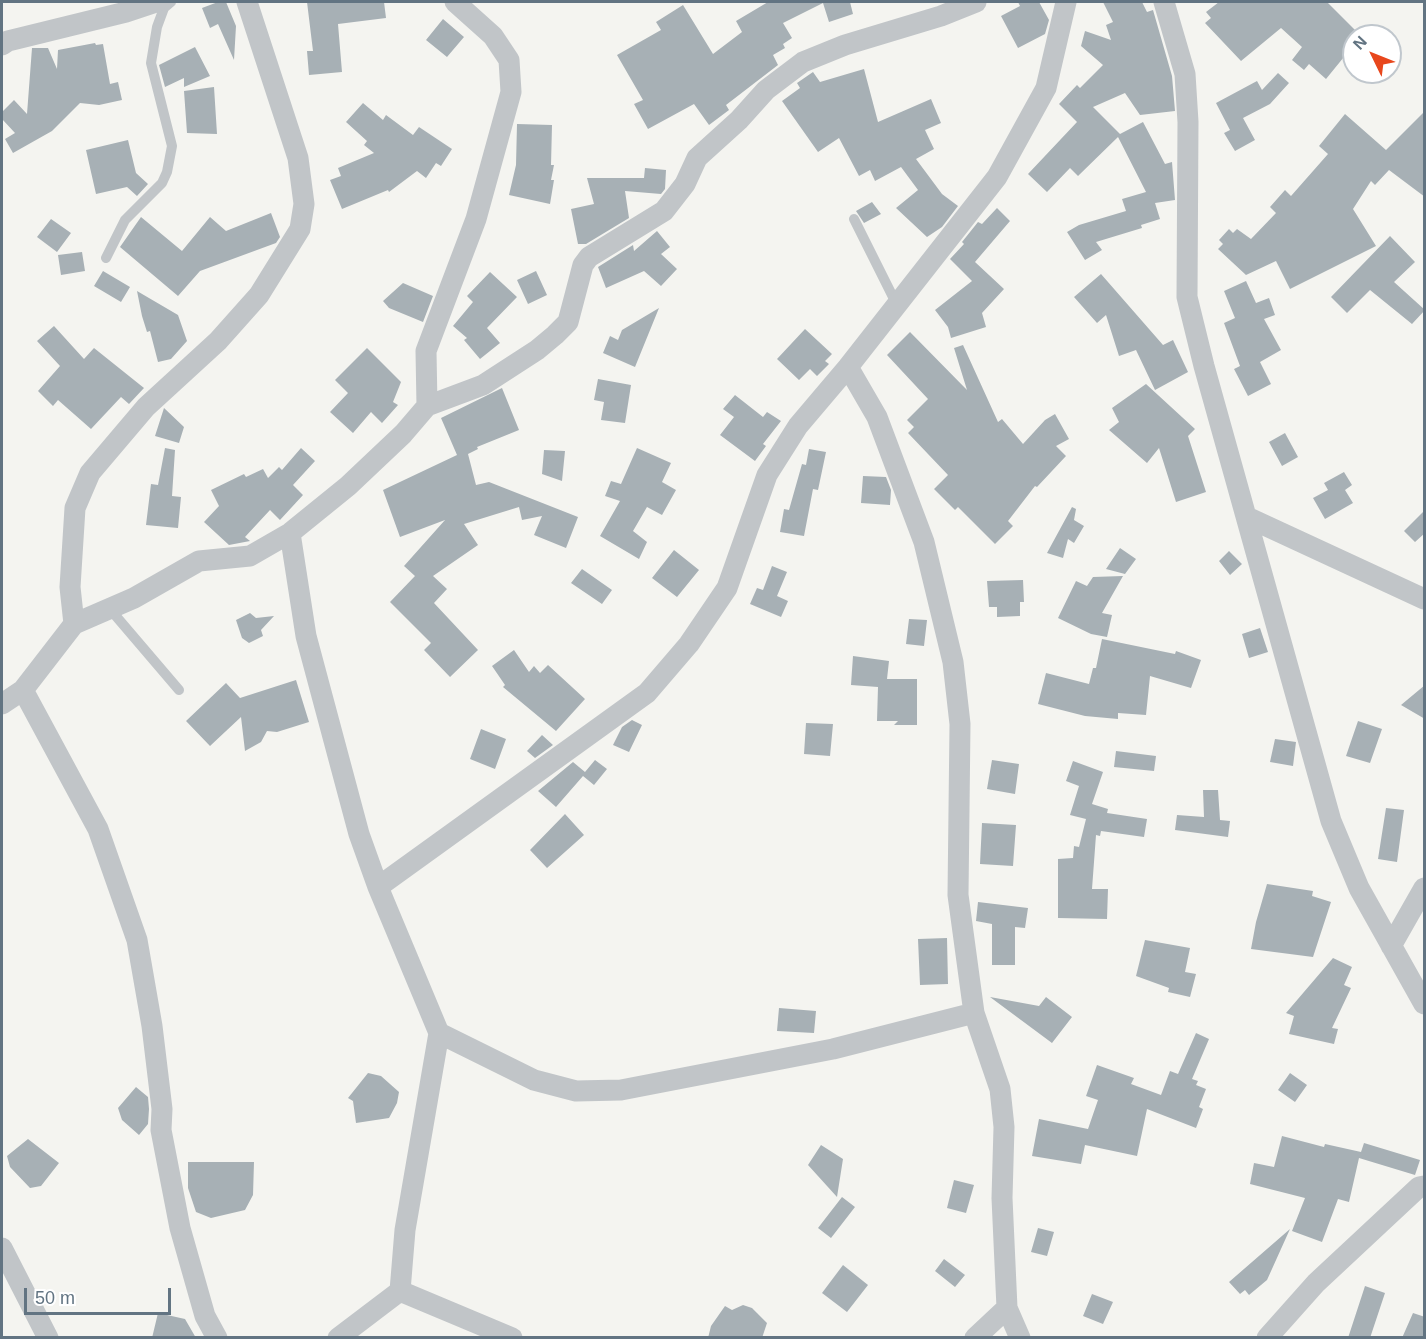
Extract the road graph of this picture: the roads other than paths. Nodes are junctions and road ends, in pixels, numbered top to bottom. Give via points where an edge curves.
1 (156, 2) edge
2 (171, 2) edge
3 (247, 2) edge
4 (455, 2) edge
5 (976, 2) edge
6 (1066, 2) edge
7 (1164, 2) edge
8 (2, 45) edge
9 (854, 219) dead end
10 (106, 258) dead end
11 (896, 303) junction
12 (848, 367) junction
13 (427, 406) junction
14 (1247, 517) junction
15 (290, 533) junction
16 (1425, 599) edge
17 (109, 608) junction
18 (74, 624) junction
19 (23, 690) junction
20 (179, 690) dead end
21 (2, 704) edge
22 (378, 887) junction
23 (1425, 888) edge
24 (1391, 946) junction
25 (1425, 1004) edge
26 (974, 1013) junction
27 (439, 1033) junction
28 (1425, 1186) edge
29 (2, 1248) edge
30 (400, 1291) junction
31 (1007, 1308) junction
32 (48, 1338) edge
33 (217, 1338) edge
34 (338, 1338) edge
35 (512, 1338) edge
36 (975, 1338) edge
37 (1020, 1338) edge
38 (1267, 1338) edge

1 - 8 street
2 - 10 lane via 157,27 151,63 172,146 167,172 162,183 125,220
3 - 18 street via 298,158 304,204 300,229 259,295 218,341 146,407 90,472 75,508 70,587
4 - 13 street via 494,36 509,60 511,92 476,219 426,351
5 - 13 street via 803,62 766,90 697,158 686,184 664,211 589,257 583,265 568,322 555,335 483,385
6 - 11 street via 1046,88 997,177
7 - 14 street via 1185,74 1186,297
9 - 11 lane
11 - 12 street
12 - 22 street via 798,426 767,475 727,588 689,644 647,693
12 - 26 street via 878,417 924,542 953,662 960,724 958,894
13 - 15 street via 356,478
14 - 16 street
14 - 24 street via 1331,821 1359,888
15 - 17 street via 250,556 199,561
15 - 22 street via 306,636 359,834
17 - 18 street
17 - 20 lane
18 - 19 street
19 - 21 street
19 - 33 street via 98,829 137,940 152,1026 161,1130 180,1228 205,1316
22 - 27 street
23 - 24 street
24 - 25 street
26 - 27 street via 833,1049 621,1090 576,1091 534,1080
26 - 31 street via 1000,1089
27 - 30 street via 405,1230
28 - 38 street via 1419,1187 1316,1282
29 - 32 street
30 - 34 street
30 - 35 street
31 - 36 street
31 - 37 street

